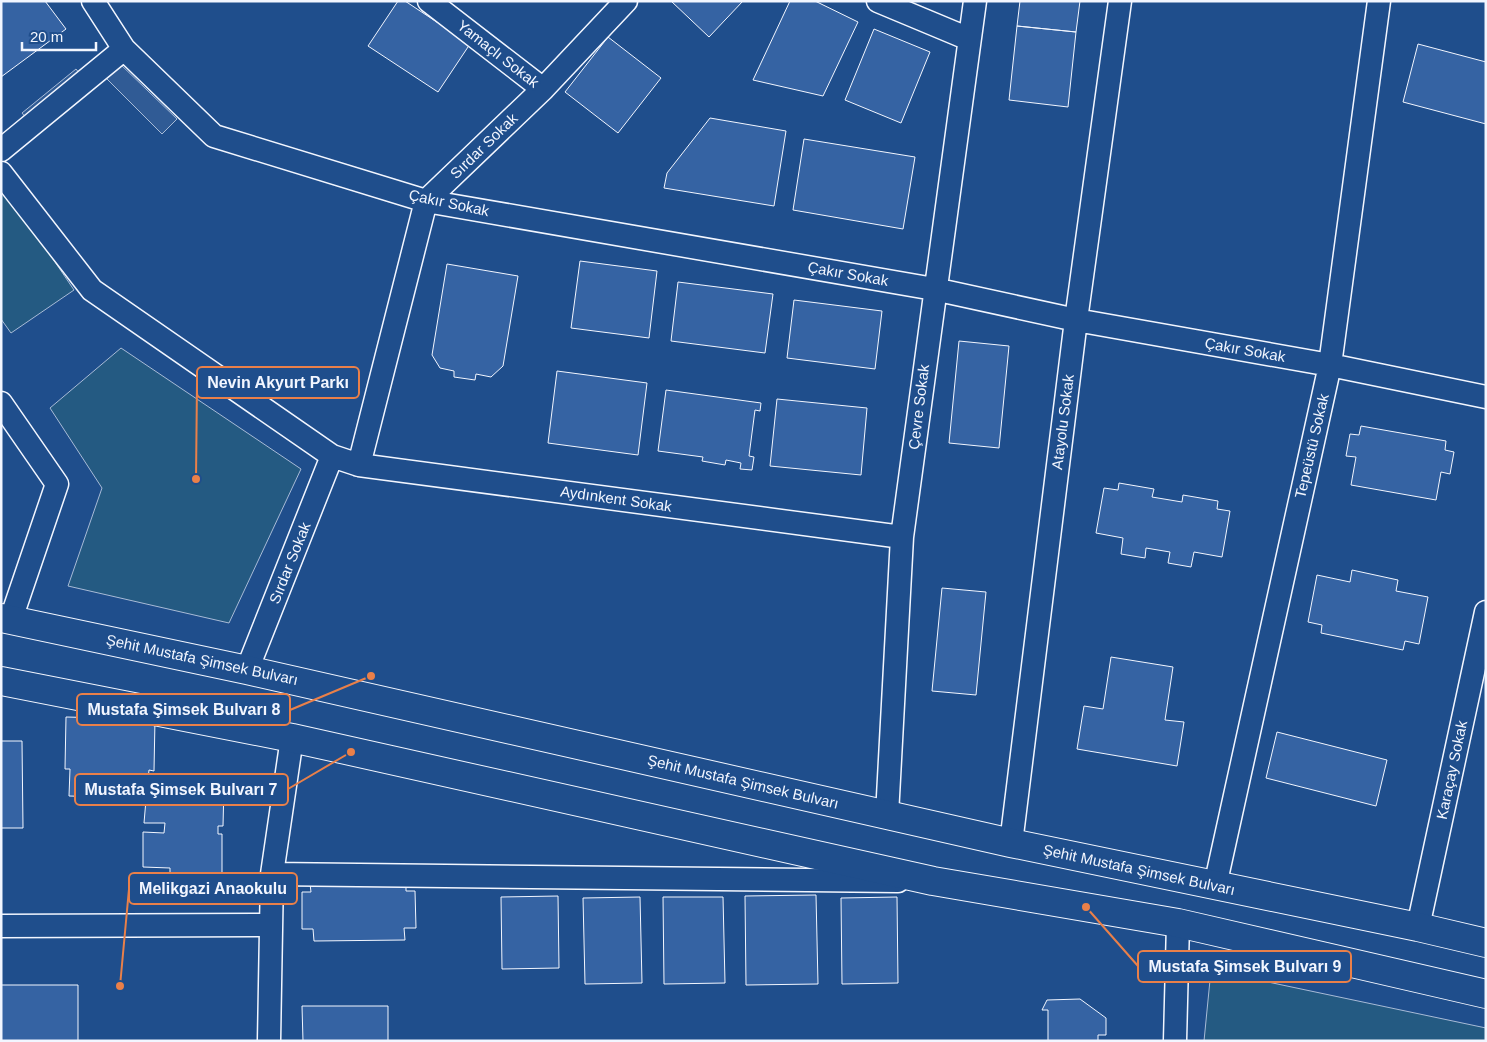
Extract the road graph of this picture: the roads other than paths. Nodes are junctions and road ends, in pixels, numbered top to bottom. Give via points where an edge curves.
1 (93, 1) edge
2 (429, 1) edge
3 (626, 1) edge
4 (878, 1) edge
5 (975, 1) edge
6 (1120, 1) edge
7 (1379, 1) edge
8 (969, 39) junction
9 (124, 49) junction
10 (543, 89) junction
11 (1, 150) edge
12 (1, 173) edge
13 (426, 201) junction
14 (934, 290) junction
15 (1076, 320) junction
16 (1330, 365) junction
17 (1486, 397) edge
18 (1, 403) edge
19 (332, 456) junction
20 (359, 465) junction
21 (902, 537) junction
22 (1486, 612) edge
23 (6, 618) edge
24 (247, 670) junction
25 (1, 681) edge
26 (292, 738) junction
27 (888, 814) junction
28 (1011, 843) junction
29 (272, 874) junction
30 (933, 881) junction
31 (1215, 886) junction
32 (1178, 923) junction
33 (271, 925) junction
34 (1, 926) edge
35 (1418, 927) junction
36 (1486, 943) edge
37 (1486, 994) edge
38 (269, 1041) edge
39 (1175, 1041) edge

1 - 9 street
2 - 10 street, Yamaçlı Sokak
3 - 10 street, Sırdar Sokak
4 - 8 street
5 - 8 street, Çevre Sokak
6 - 15 street, Atayolu Sokak
7 - 16 street, Tepeüstü Sokak
8 - 14 street, Çevre Sokak
9 - 11 street
9 - 13 street, Çakır Sokak via 214,136
10 - 13 street, Sırdar Sokak
12 - 19 street, Aydınkent Sokak via 92,290
13 - 14 street, Çakır Sokak
13 - 20 street
14 - 15 street, Çakır Sokak
14 - 21 street, Çevre Sokak
15 - 16 street, Çakır Sokak
15 - 28 street, Atayolu Sokak
16 - 17 street, Çakır Sokak
16 - 31 street, Tepeüstü Sokak
18 - 23 street via 57,484
19 - 20 street, Aydınkent Sokak
19 - 24 street, Sırdar Sokak
20 - 21 street, Aydınkent Sokak
21 - 27 street, Çevre Sokak
22 - 35 street, Karaçay Sokak
23 - 24 main road, Şehit Mustafa Şimsek Bulvarı
24 - 27 main road, Şehit Mustafa Şimsek Bulvarı
25 - 26 main road
26 - 29 street
26 - 30 main road
27 - 28 main road, Şehit Mustafa Şimsek Bulvarı
28 - 31 main road, Şehit Mustafa Şimsek Bulvarı
29 - 30 street
29 - 33 street
30 - 32 main road
31 - 35 main road, Şehit Mustafa Şimsek Bulvarı
32 - 37 main road
32 - 39 street
33 - 34 street
33 - 38 street
35 - 36 main road, Şehit Mustafa Şimsek Bulvarı

